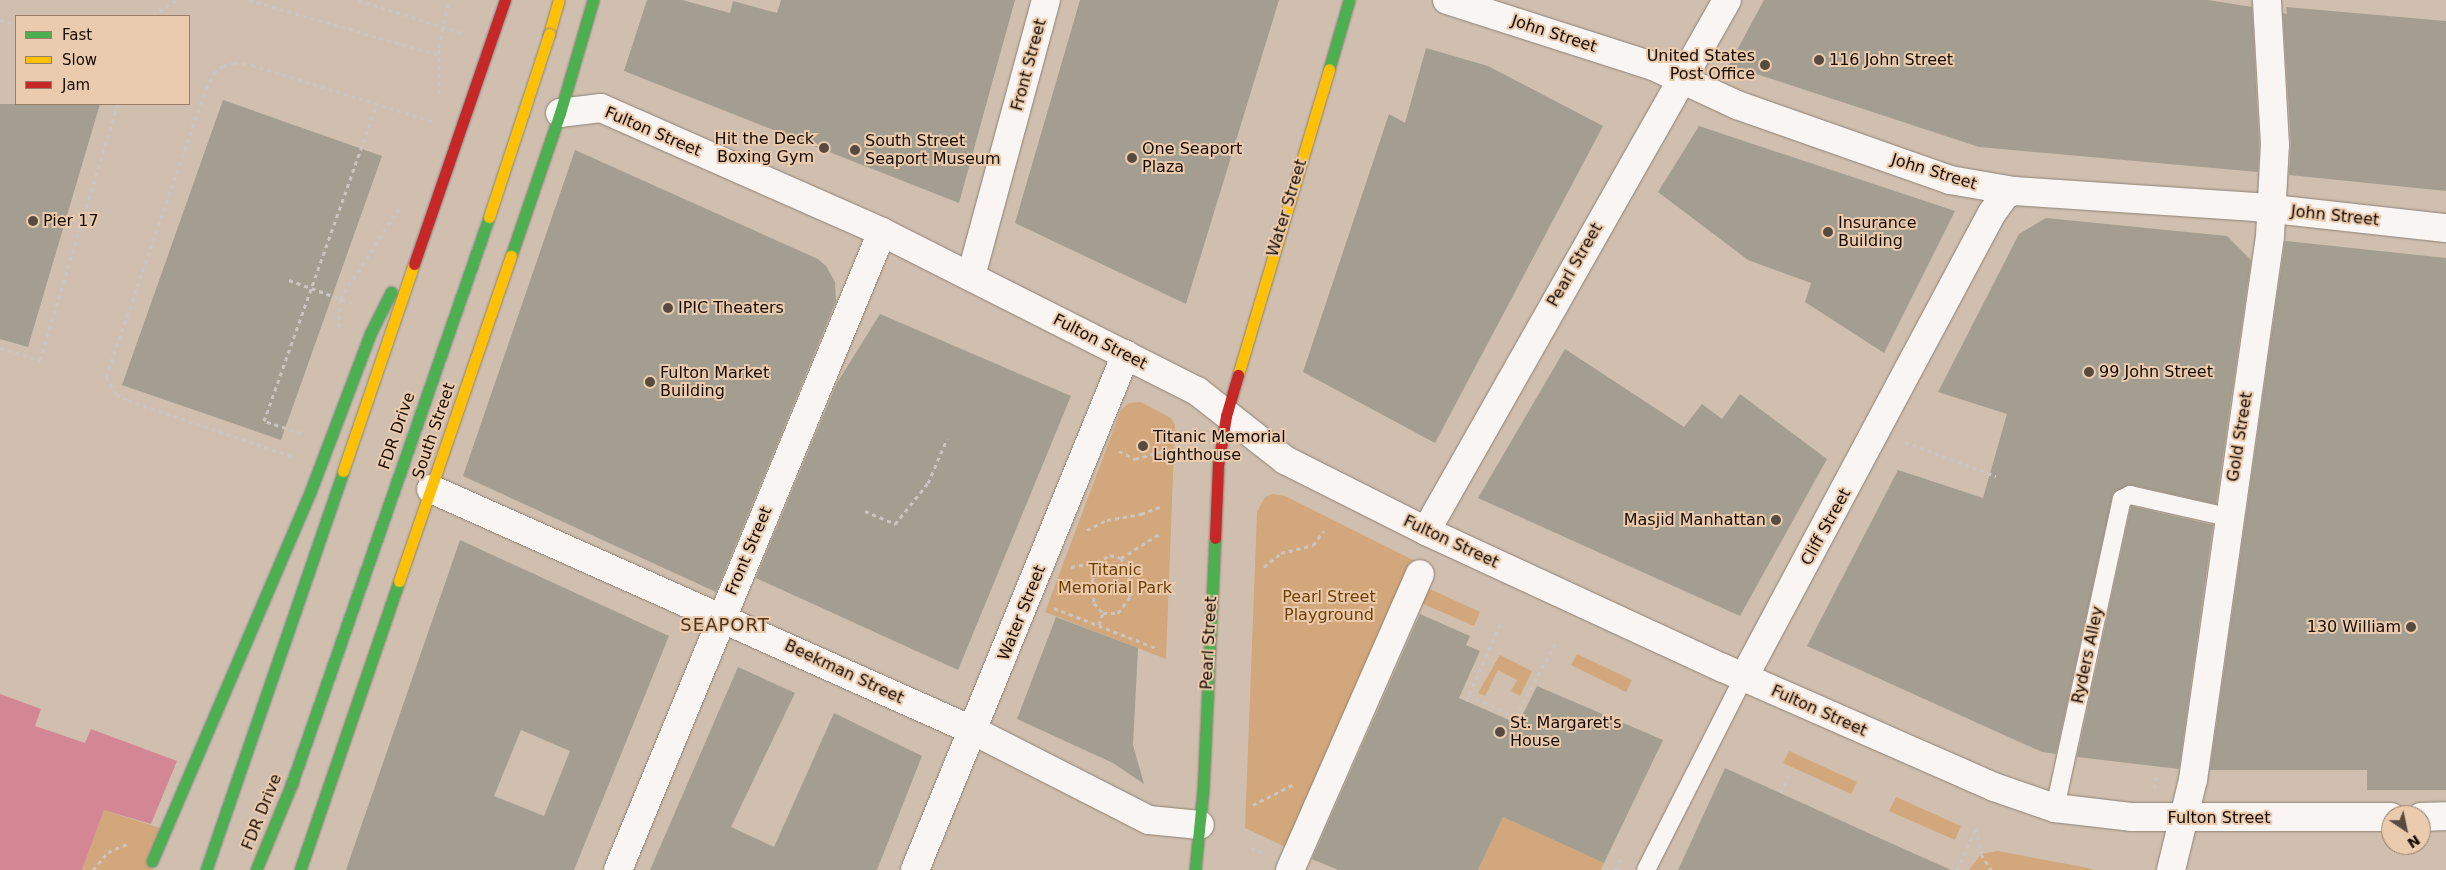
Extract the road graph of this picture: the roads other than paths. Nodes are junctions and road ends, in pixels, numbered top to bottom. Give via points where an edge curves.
1 (505, 0) edge
2 (559, 0) edge
3 (593, 0) edge
4 (1046, 0) edge
5 (1349, 0) edge
6 (1447, 0) edge
7 (1727, 0) edge
8 (2267, 0) edge
9 (1681, 79) junction
10 (560, 113) junction
11 (2014, 191) junction
12 (440, 195) junction
13 (2272, 209) junction
14 (2446, 228) edge
15 (882, 232) junction
16 (971, 276) junction
17 (1126, 354) junction
18 (1226, 416) junction
19 (431, 489) junction
20 (2228, 516) junction
21 (1426, 531) junction
22 (1420, 574) dead end
23 (721, 616) junction
24 (1744, 677) junction
25 (974, 731) junction
26 (292, 783) junction
27 (2055, 808) junction
28 (2431, 816) edge
29 (2446, 816) edge
30 (2381, 817) edge
31 (2182, 819) junction
32 (1200, 825) junction
33 (149, 870) edge
34 (206, 870) edge
35 (256, 870) edge
36 (265, 870) edge
37 (300, 870) edge
38 (618, 870) edge
39 (915, 870) edge
40 (1195, 870) edge
41 (1290, 870) edge
42 (1646, 870) edge
43 (2171, 870) edge

1 - 12 main road, FDR Drive, bridge
2 - 26 main road, FDR Drive, bridge via 479,249
3 - 10 main road, South Street
4 - 16 street, Front Street
5 - 18 main road, Water Street
6 - 9 street, John Street via 1654,66
7 - 9 street, Pearl Street
8 - 13 street, Gold Street via 2275,145
9 - 11 street, John Street via 1737,105 1950,180
9 - 21 street, Pearl Street
10 - 15 street, Fulton Street via 601,108
10 - 19 main road, South Street
11 - 13 street, John Street
11 - 24 street, Cliff Street via 1995,208
12 - 33 main road, bridge via 370,334 309,495
12 - 34 main road, FDR Drive, bridge
13 - 14 street, John Street
13 - 20 street, Gold Street
15 - 16 street, Fulton Street
15 - 23 street, Front Street
16 - 17 street, Fulton Street
17 - 18 street, Fulton Street via 1197,391
17 - 25 street, Water Street
18 - 21 street, Fulton Street via 1285,460
18 - 32 main road, Pearl Street via 1218,465
19 - 23 street, Beekman Street
19 - 37 main road, South Street
20 - 27 lane, Ryders Alley via 2130,495 2125,495 2120,503
20 - 31 street, Gold Street via 2193,780
21 - 24 street, Fulton Street
22 - 41 street
23 - 25 street, Beekman Street
23 - 38 street, Front Street
24 - 27 street, Fulton Street via 1994,787
24 - 42 lane, Cliff Street
25 - 32 street, Beekman Street via 1149,820
25 - 39 street, Water Street
26 - 35 main road, FDR Drive
26 - 36 main road
27 - 31 street, Fulton Street
28 - 29 street
30 - 31 street, Fulton Street
31 - 43 street, Gold Street
32 - 40 main road, Pearl Street

